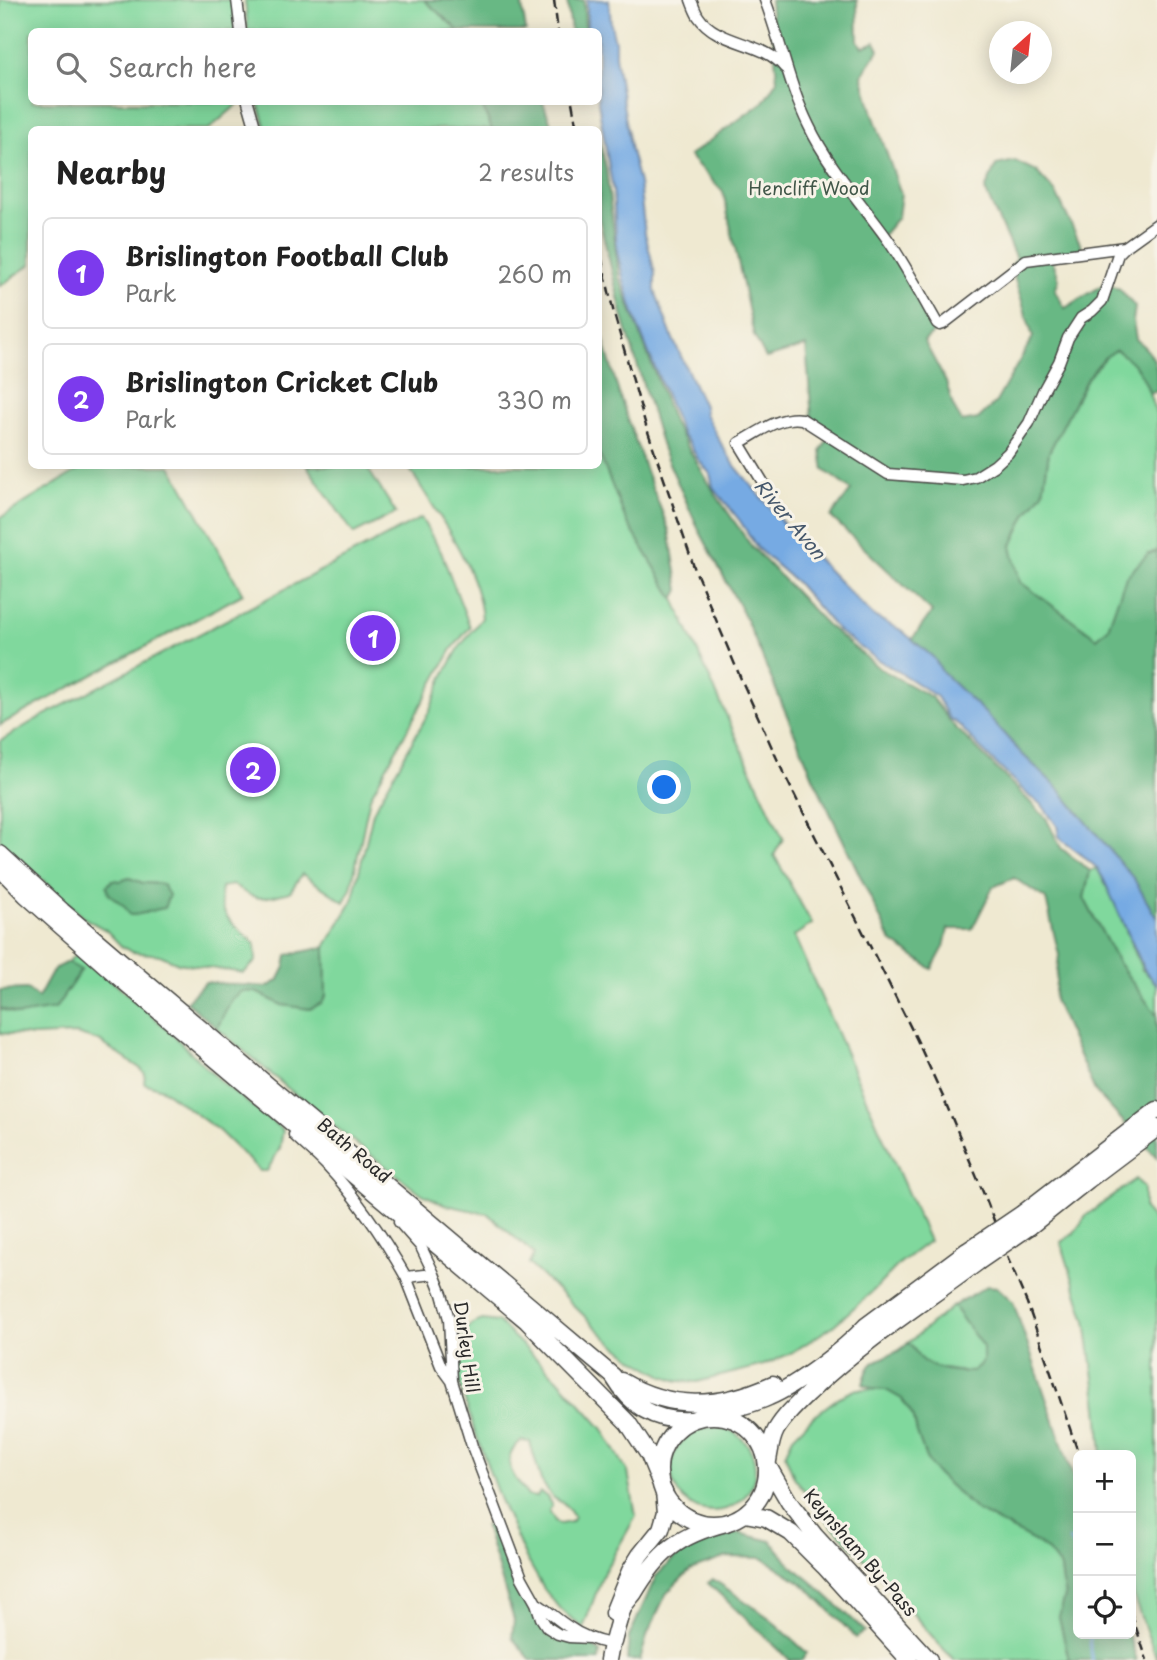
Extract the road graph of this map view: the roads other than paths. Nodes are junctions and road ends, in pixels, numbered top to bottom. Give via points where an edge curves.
1 (237, 0) edge
2 (691, 0) edge
3 (765, 0) edge
4 (240, 28) edge
5 (787, 72) junction
6 (249, 105) edge
7 (255, 126) edge
8 (1157, 224) edge
9 (1125, 247) junction
10 (764, 484) dead end
11 (0, 854) edge
12 (0, 868) edge
13 (126, 975) junction
14 (1157, 1110) edge
15 (1157, 1128) edge
16 (294, 1135) dead end
17 (1125, 1143) junction
18 (368, 1188) junction
19 (972, 1257) junction
20 (435, 1274) junction
21 (406, 1278) junction
22 (858, 1334) junction
23 (613, 1376) junction
24 (452, 1381) junction
25 (711, 1415) junction
26 (690, 1420) junction
27 (768, 1463) junction
28 (662, 1487) junction
29 (745, 1514) junction
30 (726, 1523) junction
31 (610, 1652) edge
32 (909, 1660) edge
33 (929, 1660) edge

1 - 4 street
2 - 5 street via 709,27 765,52
3 - 5 street
5 - 9 street via 809,127 841,179 888,240 940,325 1026,260
6 - 7 street
8 - 9 street
9 - 10 street via 1118,254 1102,301 1081,318 1029,423 995,465 963,480 888,474 796,418 780,421 739,443
11 - 13 main road, Bath Road
12 - 13 main road, Bath Road via 26,895
13 - 18 main road, Bath Road
13 - 23 main road, Bath Road
14 - 17 main road
15 - 17 main road
16 - 21 street via 347,1188
17 - 19 main road, bridge
18 - 20 street, Durley Hill via 421,1247
18 - 28 main road, Bath Road via 520,1315 611,1404 639,1438
19 - 22 main road
19 - 27 main road via 805,1396 776,1430
20 - 21 street
20 - 24 street, Durley Hill via 449,1319
21 - 24 street via 440,1366
22 - 23 main road via 789,1377 729,1399 674,1402 646,1394
22 - 25 main road via 770,1397
23 - 26 main road, Bath Road via 650,1415
24 - 31 street, Durley Hill via 472,1446 541,1618 558,1634 590,1639
25 - 26 main road
25 - 27 main road via 744,1425 759,1441
26 - 28 main road via 665,1444 659,1461
27 - 29 main road via 762,1495
27 - 33 main road, Keynsham By-Pass via 789,1502 815,1535
28 - 30 main road via 675,1508 691,1519
28 - 31 main road via 664,1520 620,1593 606,1641
29 - 30 main road
29 - 32 main road, Keynsham By-Pass via 766,1518 791,1532
30 - 31 main road via 684,1538 652,1564 625,1604

